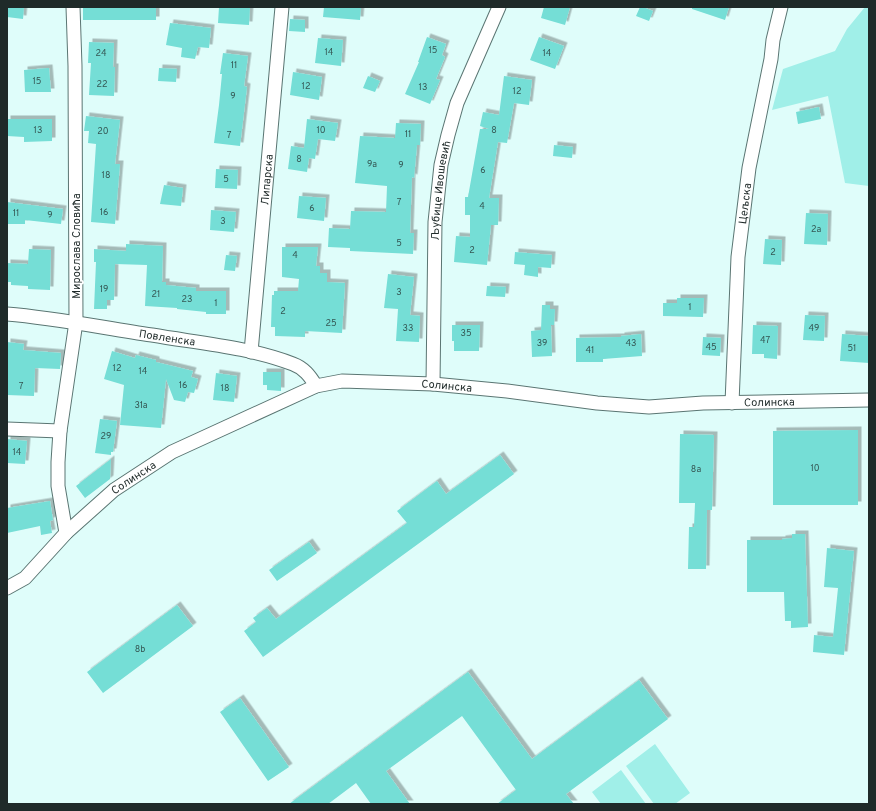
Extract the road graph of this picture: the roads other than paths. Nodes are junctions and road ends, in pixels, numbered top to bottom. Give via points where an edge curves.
1 (73, 7) edge
2 (282, 7) edge
3 (499, 7) edge
4 (781, 7) edge
5 (7, 314) edge
6 (76, 322) junction
7 (251, 352) junction
8 (433, 384) junction
9 (316, 386) junction
10 (869, 400) edge
11 (732, 403) junction
12 (7, 429) edge
13 (60, 431) junction
14 (66, 532) junction
15 (7, 588) edge

1 - 6 street, Мирослава Словића
2 - 7 street, Липарска
3 - 8 street, Љубице Ивошевић via 458,104 441,165 435,222
4 - 11 street, Цељска via 772,40 771,59 749,168 738,257
5 - 6 street, Повленска
6 - 7 street, Повленска
6 - 13 street, Мирослава Словића
7 - 9 street, Повленска via 297,366 306,371
8 - 9 street, Солинска via 342,381
8 - 11 street, Солинска via 649,407
9 - 14 street, Солинска via 172,452 114,490
10 - 11 street, Солинска
12 - 13 street
13 - 14 street via 58,486
14 - 15 street, Солинска via 25,578

